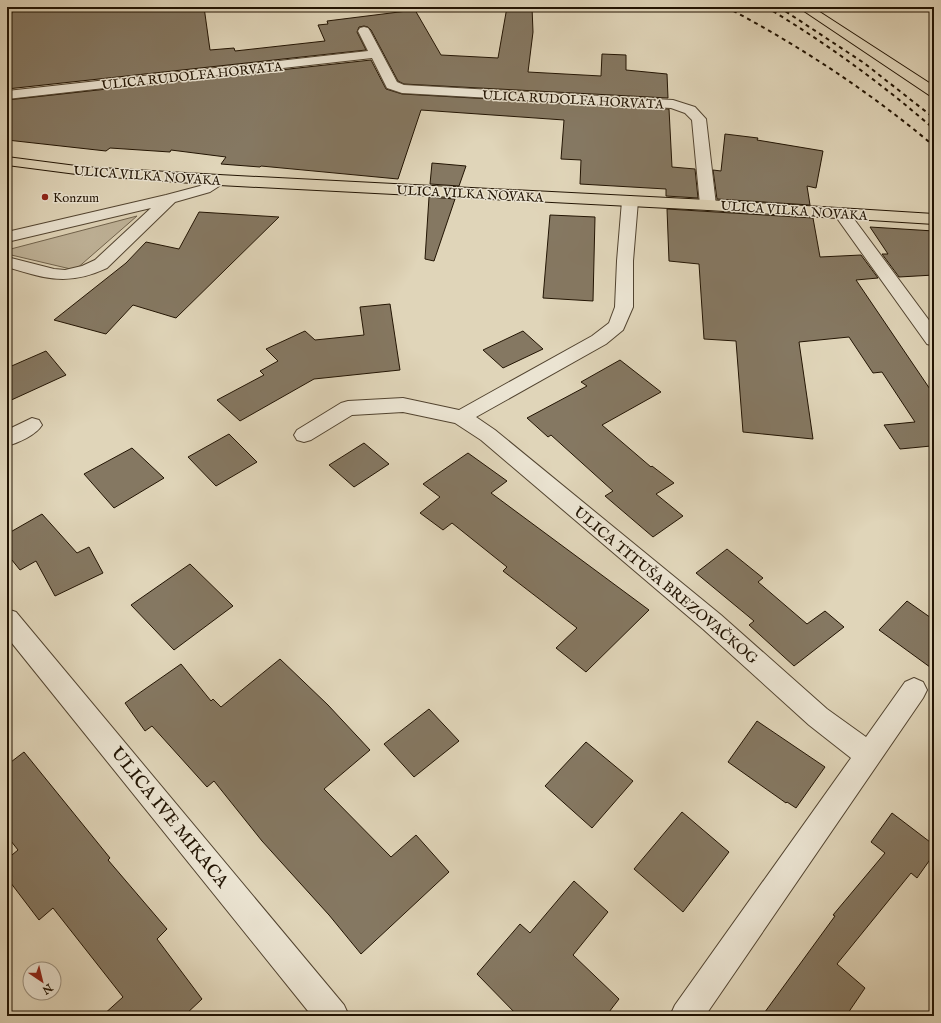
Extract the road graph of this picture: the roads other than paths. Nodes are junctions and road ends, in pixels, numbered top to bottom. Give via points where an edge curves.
1 (804, 7) edge
2 (364, 31) dead end
3 (376, 54) junction
4 (934, 92) edge
5 (7, 95) edge
6 (7, 161) edge
7 (219, 180) junction
8 (170, 199) junction
9 (630, 201) junction
10 (708, 205) junction
11 (842, 214) junction
12 (934, 219) edge
13 (7, 237) edge
14 (7, 262) edge
15 (934, 340) edge
16 (461, 417) junction
17 (32, 425) dead end
18 (304, 435) dead end
19 (7, 439) edge
20 (7, 619) edge
21 (914, 690) dead end
22 (869, 755) junction
23 (333, 1016) edge
24 (686, 1016) edge

1 - 4 main road
2 - 3 street, ULICA RUDOLFA HORVATA
3 - 5 street, ULICA RUDOLFA HORVATA
3 - 10 street, ULICA RUDOLFA HORVATA via 392,85 402,89 673,104 690,110 698,119
6 - 7 main road, ULICA VILKA NOVAKA via 84,171
7 - 8 street via 204,189
7 - 9 main road, ULICA VILKA NOVAKA
8 - 13 street
8 - 14 street via 101,264 89,271 58,276
9 - 10 main road, ULICA VILKA NOVAKA
9 - 16 street via 624,307 617,326 599,340
10 - 11 main road, ULICA VILKA NOVAKA
11 - 12 main road, ULICA VILKA NOVAKA
11 - 15 street
16 - 18 street, ULICA TITUŠA BREZOVAČKOG via 402,405 348,408
16 - 22 street, ULICA TITUŠA BREZOVAČKOG via 488,435 712,622 818,717
17 - 19 street
20 - 23 street, ULICA IVE MIKACA
21 - 22 street
22 - 24 street

